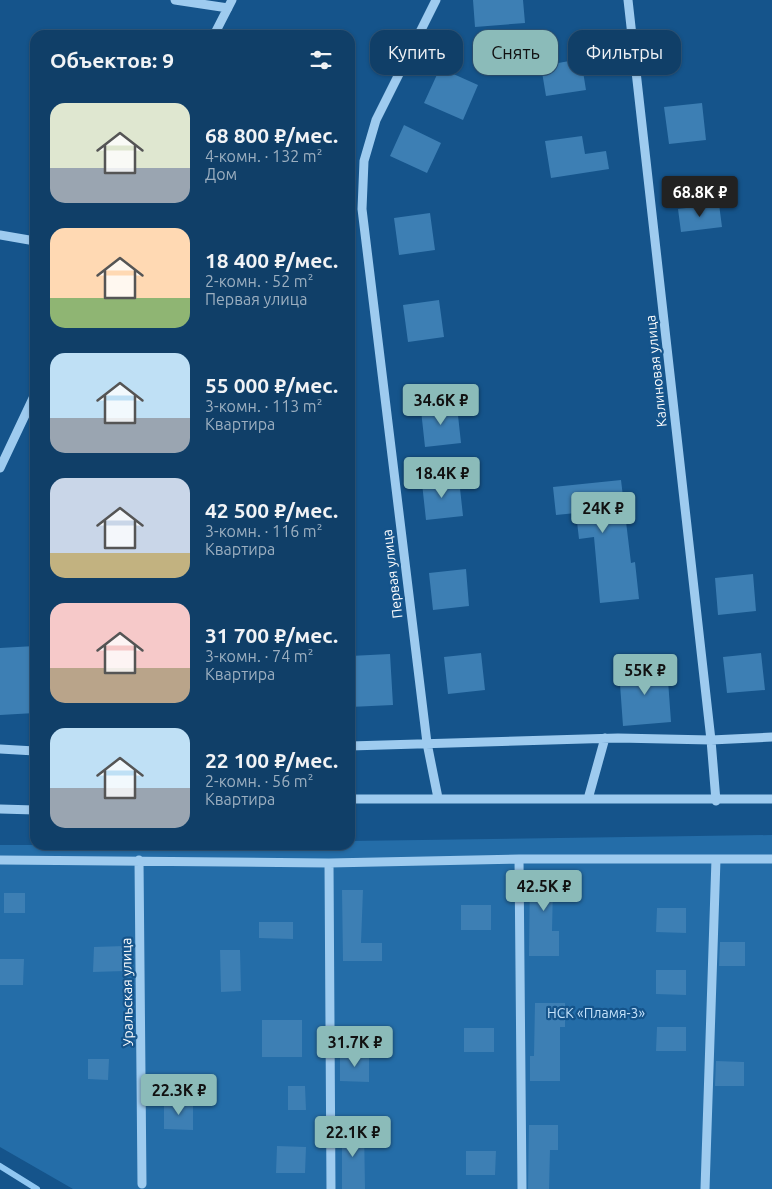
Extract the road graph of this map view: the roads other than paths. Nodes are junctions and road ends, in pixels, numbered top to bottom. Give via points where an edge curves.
1 (175, 0) edge
2 (436, 0) edge
3 (628, 0) edge
4 (230, 4) edge
5 (217, 30) edge
6 (0, 235) edge
7 (30, 239) edge
8 (30, 405) edge
9 (0, 468) edge
10 (772, 737) edge
11 (605, 738) junction
12 (711, 740) junction
13 (427, 743) junction
14 (355, 746) edge
15 (0, 749) edge
16 (30, 751) edge
17 (438, 798) junction
18 (355, 799) edge
19 (772, 799) edge
20 (588, 800) junction
21 (716, 801) junction
22 (0, 809) edge
23 (30, 810) edge
24 (519, 858) junction
25 (716, 859) junction
26 (772, 859) edge
27 (0, 860) edge
28 (139, 860) junction
29 (330, 863) junction
30 (142, 1184) dead end
31 (331, 1189) edge
32 (522, 1189) edge
33 (705, 1189) edge

1 - 4 street
2 - 13 street, Первая улица via 376,120 364,161 362,209
3 - 12 street, Калиновая улица
4 - 5 street
6 - 7 street
8 - 9 street
10 - 12 street
11 - 12 street
11 - 13 street
11 - 20 street
12 - 21 street, Калиновая улица
13 - 14 street
13 - 17 street, Первая улица
15 - 16 street
17 - 18 street
17 - 20 street
19 - 21 street
20 - 21 street
22 - 23 street
24 - 25 street
24 - 29 street
24 - 32 street
25 - 26 street
25 - 33 street
27 - 28 street
28 - 29 street
28 - 30 street, Уральская улица
29 - 31 street

